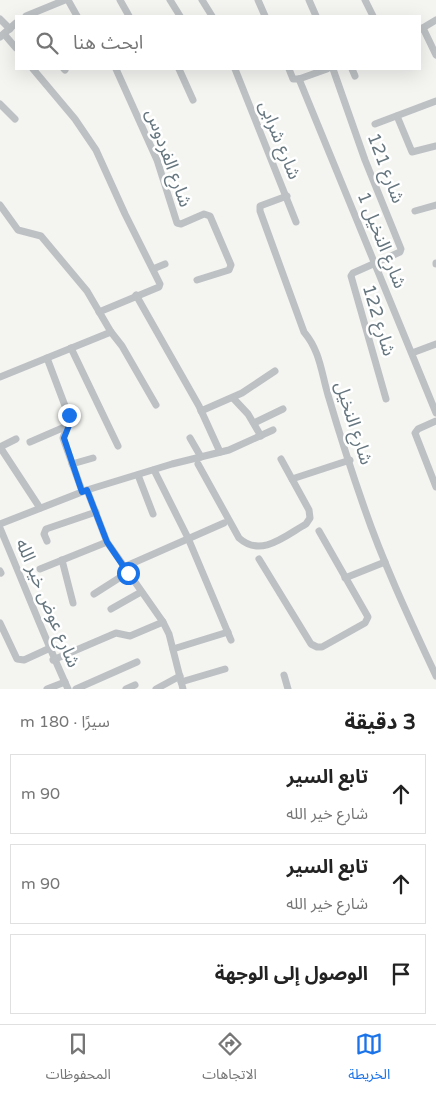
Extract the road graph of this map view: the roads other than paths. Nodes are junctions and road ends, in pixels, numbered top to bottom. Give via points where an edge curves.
1 (120, 0) edge
2 (170, 0) edge
3 (202, 0) edge
4 (258, 0) edge
5 (309, 0) edge
6 (365, 0) edge
7 (62, 1) edge
8 (28, 15) edge
9 (76, 15) edge
10 (128, 15) edge
11 (179, 15) edge
12 (211, 15) edge
13 (265, 15) edge
14 (316, 15) edge
15 (372, 15) edge
16 (0, 19) edge
17 (436, 20) edge
18 (15, 24) edge
19 (422, 29) edge
20 (5, 33) edge
21 (15, 47) edge
22 (436, 55) edge
23 (35, 70) edge
24 (116, 70) edge
25 (179, 70) edge
26 (234, 70) edge
27 (289, 70) edge
28 (324, 70) edge
29 (333, 70) edge
30 (353, 70) edge
31 (356, 76) dead end
32 (299, 79) junction
33 (193, 100) dead end
34 (436, 101) edge
35 (0, 104) edge
36 (397, 116) junction
37 (15, 119) dead end
38 (375, 124) dead end
39 (436, 146) edge
40 (287, 196) junction
41 (0, 205) edge
42 (436, 205) edge
43 (415, 211) dead end
44 (296, 222) dead end
45 (375, 263) junction
46 (165, 264) dead end
47 (153, 269) junction
48 (197, 280) dead end
49 (136, 295) junction
50 (99, 312) junction
51 (111, 332) junction
52 (436, 344) edge
53 (71, 348) junction
54 (412, 354) junction
55 (46, 358) junction
56 (275, 371) dead end
57 (0, 377) edge
58 (233, 398) junction
59 (386, 400) dead end
60 (156, 405) dead end
61 (283, 409) dead end
62 (201, 410) junction
63 (436, 413) edge
64 (436, 421) edge
65 (254, 424) junction
66 (67, 426) junction
67 (273, 430) dead end
68 (261, 436) junction
69 (190, 438) dead end
70 (16, 439) dead end
71 (30, 442) dead end
72 (118, 446) dead end
73 (0, 447) edge
74 (220, 452) junction
75 (201, 457) junction
76 (93, 458) dead end
77 (281, 459) dead end
78 (350, 460) junction
79 (72, 464) junction
80 (198, 464) dead end
81 (154, 470) junction
82 (138, 475) junction
83 (292, 479) junction
84 (436, 487) edge
85 (84, 491) junction
86 (40, 508) junction
87 (96, 512) junction
88 (153, 514) dead end
89 (224, 523) dead end
90 (0, 524) edge
91 (0, 528) edge
92 (319, 531) dead end
93 (188, 538) junction
94 (47, 541) dead end
95 (107, 542) junction
96 (259, 559) dead end
97 (62, 560) junction
98 (385, 562) junction
99 (40, 569) dead end
100 (126, 570) junction
101 (345, 578) junction
102 (141, 592) junction
103 (94, 594) dead end
104 (72, 603) dead end
105 (111, 609) dead end
106 (163, 622) junction
107 (0, 623) edge
108 (48, 649) junction
109 (172, 649) junction
110 (53, 660) junction
111 (137, 662) dead end
112 (225, 669) dead end
113 (284, 675) dead end
114 (436, 676) edge
115 (181, 683) edge
116 (135, 685) dead end
117 (66, 686) edge
118 (47, 689) edge
119 (76, 689) edge
120 (126, 689) edge
121 (156, 689) edge
122 (288, 689) edge

1 - 10 street
2 - 11 street
3 - 12 street
4 - 13 street
5 - 14 street
6 - 15 street
7 - 8 street
7 - 9 street
16 - 20 street
17 - 19 street
18 - 20 street
19 - 22 street
20 - 21 street
23 - 47 street via 96,150
24 - 48 street, شارع الفردوس via 157,160 176,222 181,224 202,215 210,216 231,265 229,270
25 - 33 street
26 - 40 street, شارع شرابى
27 - 32 street via 293,79
28 - 32 street
29 - 45 street, شارع 121 via 365,160 402,249
30 - 31 street
32 - 45 street, شارع النخيل 1
34 - 36 street
35 - 37 street
36 - 38 street
36 - 39 street via 412,152
40 - 44 street, شارع شرابى
40 - 78 street, شارع النخيل via 260,206 260,211 304,332 317,351
41 - 50 street via 18,230 41,236 87,291
42 - 43 street
45 - 54 street, شارع النخيل 1
45 - 59 street, شارع 122 via 351,276
46 - 47 street
47 - 49 street via 160,286
49 - 50 street
49 - 62 street
50 - 51 street
51 - 53 street
51 - 60 street
52 - 54 street
53 - 55 street
53 - 72 street
54 - 63 street, شارع النخيل 1
55 - 57 street
55 - 66 street via 70,419
56 - 58 street
58 - 62 street
58 - 65 street
61 - 65 street
62 - 74 street
64 - 84 street via 415,433
65 - 68 street
66 - 71 street
66 - 79 street via 64,438
67 - 68 street
68 - 74 street
69 - 75 street
70 - 73 street
73 - 86 street
74 - 75 street
75 - 81 street
76 - 79 street
77 - 83 street
78 - 83 street
78 - 98 street, شارع النخيل
79 - 85 street
80 - 83 street via 239,538 257,548 309,521 309,510
81 - 82 street
81 - 93 street
82 - 85 street
82 - 88 street
85 - 86 street
85 - 87 street
86 - 90 street
87 - 94 street via 46,530
87 - 95 street
89 - 93 street
91 - 108 street, شارع عوض خير الله via 21,573
92 - 101 street
93 - 100 street
93 - 109 street via 230,636
95 - 97 street
95 - 100 street
96 - 101 street via 316,647 322,647 367,622 367,615
97 - 99 street
97 - 104 street
98 - 101 street
98 - 114 street, شارع النخيل
100 - 102 street
100 - 103 street
102 - 105 street
102 - 106 street
106 - 109 street
106 - 110 street via 130,636 118,632
107 - 108 street via 17,659 24,660
108 - 110 street, شارع عوض خير الله
109 - 115 street
110 - 117 street, شارع عوض خير الله
111 - 119 street
112 - 115 street
113 - 122 street
115 - 121 street
116 - 120 street
117 - 118 street

